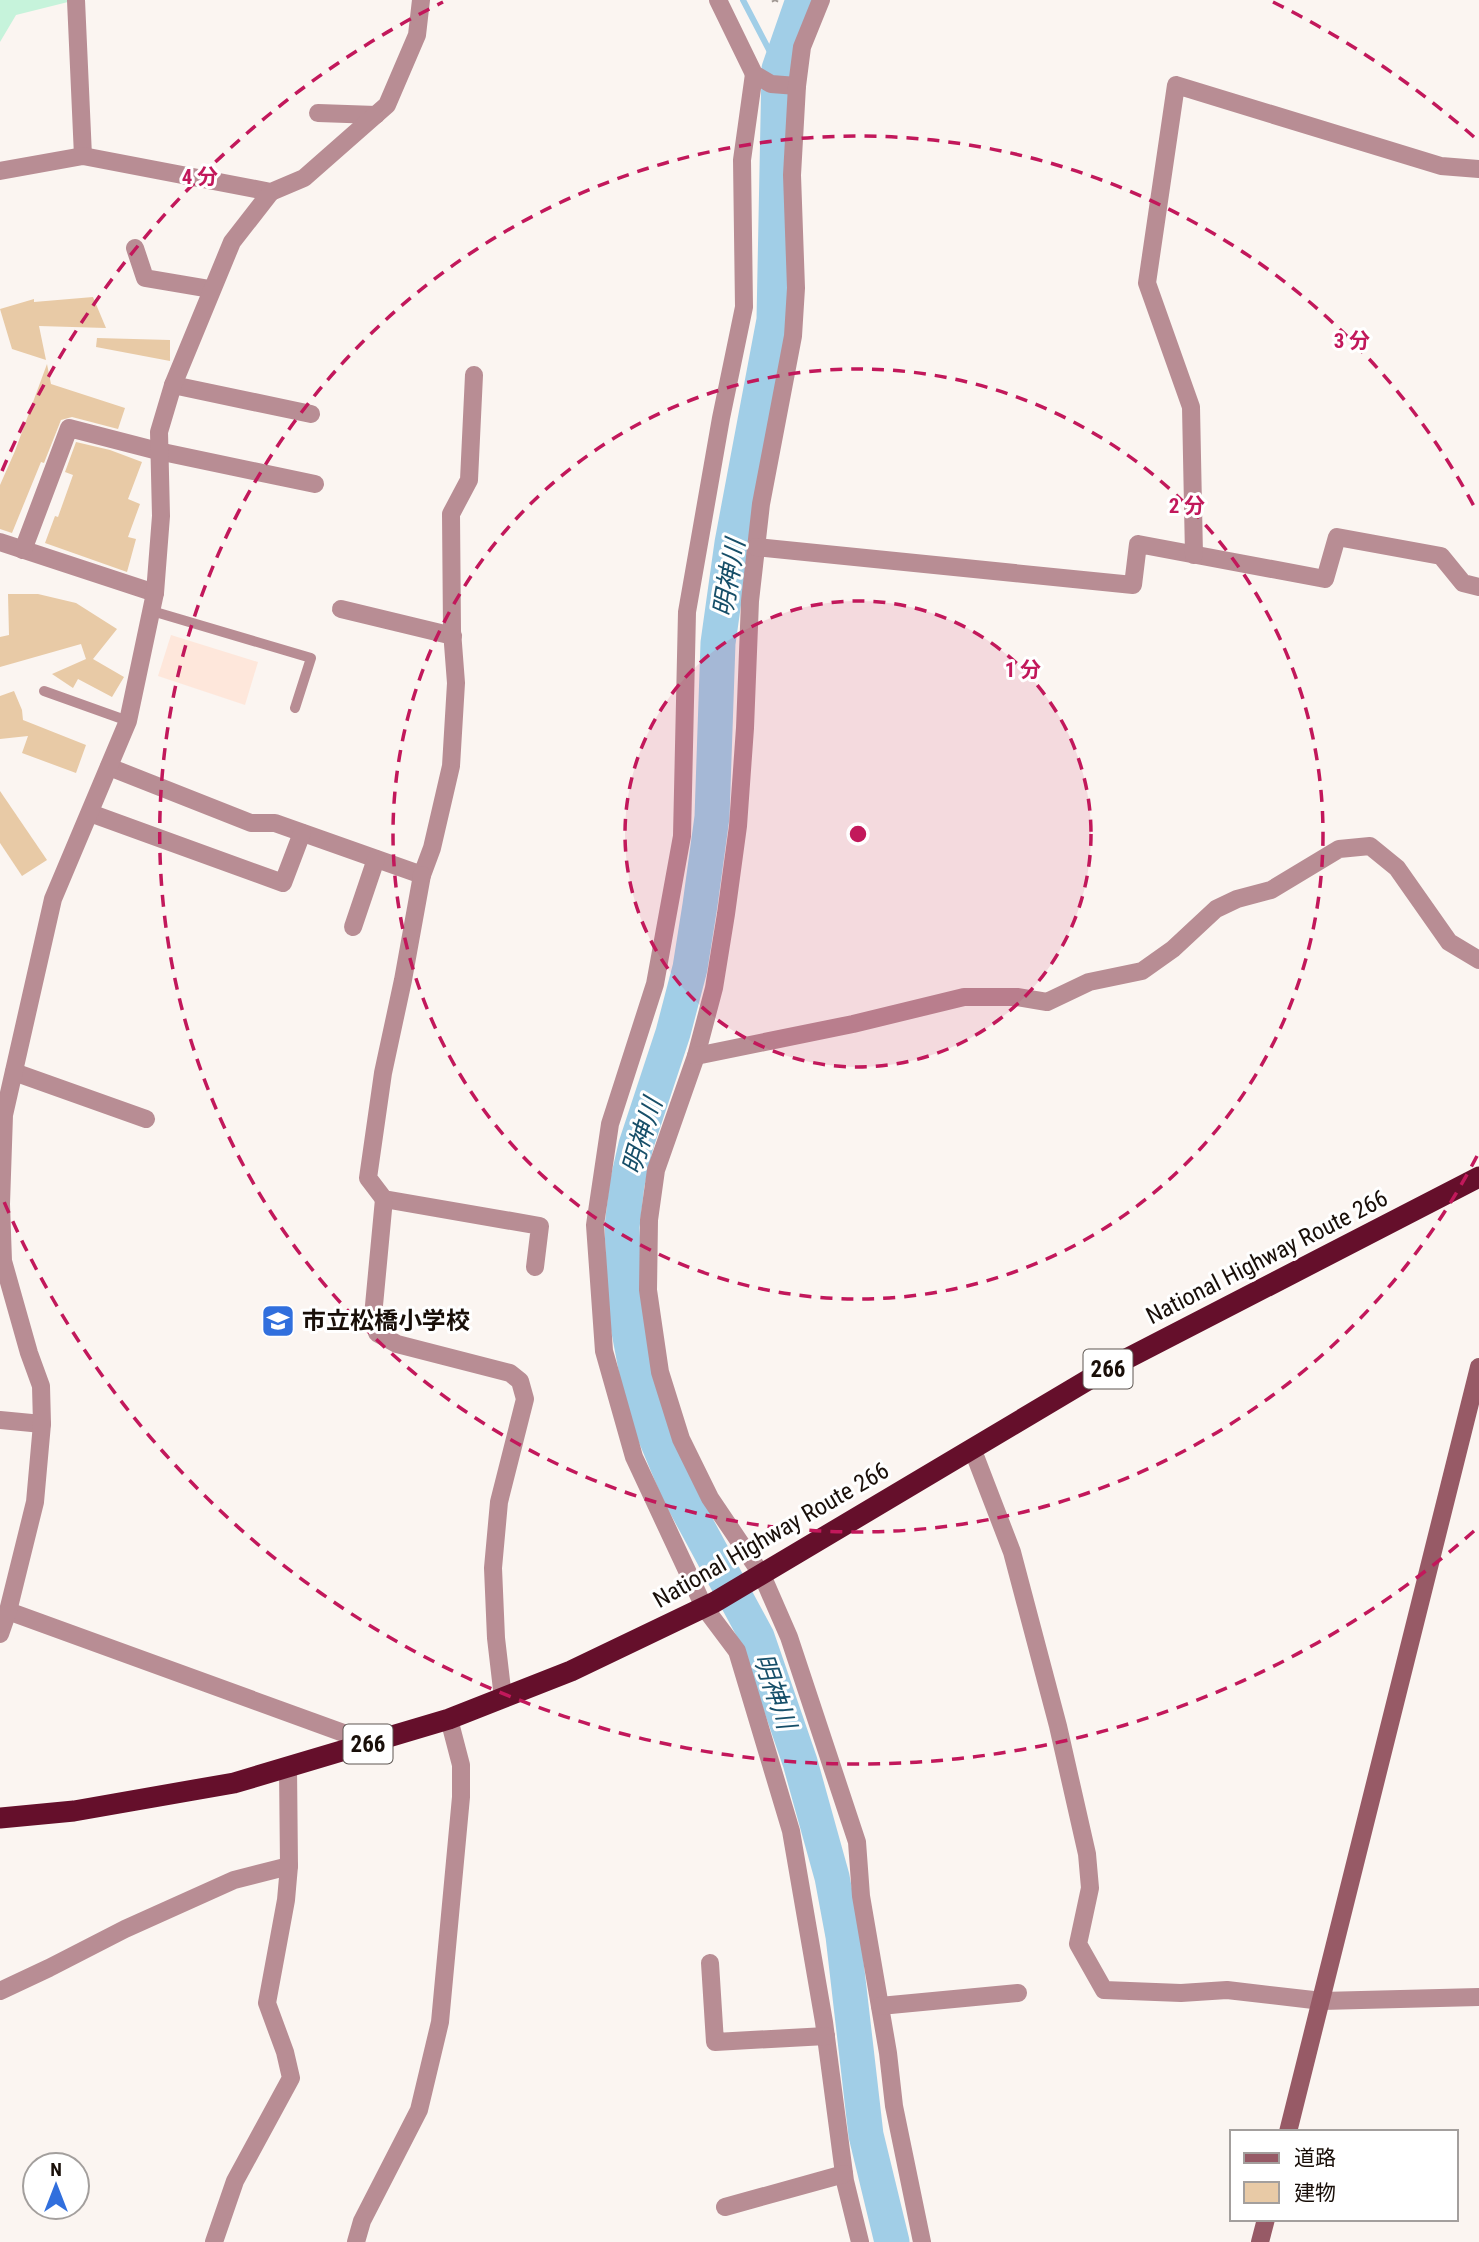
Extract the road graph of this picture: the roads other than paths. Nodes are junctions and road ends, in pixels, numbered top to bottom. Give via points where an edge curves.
1 (76, 0) edge
2 (421, 0) edge
3 (718, 0) edge
4 (821, 0) edge
5 (754, 74) junction
6 (786, 85) junction
7 (318, 113) dead end
8 (376, 115) junction
9 (83, 156) junction
10 (1479, 169) edge
11 (0, 171) edge
12 (271, 192) junction
13 (135, 248) dead end
14 (210, 289) junction
15 (474, 375) dead end
16 (173, 385) junction
17 (311, 414) dead end
18 (158, 452) junction
19 (315, 484) dead end
20 (0, 542) edge
21 (756, 547) junction
22 (23, 550) junction
23 (1194, 555) junction
24 (1479, 587) edge
25 (154, 602) junction
26 (341, 608) dead end
27 (453, 636) junction
28 (44, 691) dead end
29 (295, 708) dead end
30 (128, 721) junction
31 (108, 768) junction
32 (90, 813) junction
33 (302, 833) junction
34 (376, 859) junction
35 (422, 874) junction
36 (354, 928) dead end
37 (1479, 960) edge
38 (695, 1056) junction
39 (14, 1072) junction
40 (146, 1119) dead end
41 (1479, 1177) edge
42 (384, 1199) junction
43 (1, 1261) edge
44 (535, 1267) dead end
45 (1479, 1367) edge
46 (0, 1420) edge
47 (42, 1424) junction
48 (972, 1448) junction
49 (756, 1578) junction
50 (710, 1605) junction
51 (8, 1611) junction
52 (0, 1634) edge
53 (503, 1698) junction
54 (450, 1719) junction
55 (372, 1743) junction
56 (288, 1768) junction
57 (0, 1818) edge
58 (289, 1866) junction
59 (710, 1963) dead end
60 (0, 1991) edge
61 (1018, 1993) dead end
62 (1479, 1997) edge
63 (1322, 2001) junction
64 (880, 2006) junction
65 (826, 2036) junction
66 (1289, 2130) edge
67 (844, 2174) junction
68 (725, 2207) dead end
69 (1265, 2221) edge
70 (214, 2242) edge
71 (356, 2242) edge
72 (860, 2242) edge
73 (922, 2242) edge
74 (1260, 2242) edge

1 - 9 street
2 - 8 street via 417,35 387,105
3 - 5 street
4 - 6 street
5 - 6 street
5 - 50 street via 742,160 744,307 687,612 682,836 655,984 610,1124 595,1225 604,1352 634,1457
6 - 21 street via 796,288 793,336
7 - 8 street
8 - 12 street via 304,178
9 - 11 street
9 - 12 street
10 - 23 street via 1441,166 1176,85 1147,283 1191,407
12 - 14 street via 232,242
13 - 14 street via 145,278
14 - 16 street
15 - 27 street via 469,480 451,514
16 - 17 street
16 - 18 street
18 - 19 street
18 - 22 street via 69,428
18 - 25 street via 161,516
20 - 22 street
21 - 23 street via 1133,585 1138,544
21 - 38 street via 738,825 714,988
22 - 25 street
23 - 24 street via 1325,579 1336,537 1441,556 1463,583
25 - 29 lane via 311,657
25 - 30 street
26 - 27 street
27 - 35 street via 456,683 451,766
28 - 30 lane
30 - 31 street
31 - 32 street
31 - 33 street via 251,823 275,823
32 - 33 street via 283,883
32 - 39 street via 53,899
33 - 34 street
34 - 35 street
34 - 36 street
35 - 42 street via 372,1139 368,1178
37 - 38 street via 1449,942 1397,868 1370,846 1339,849 1270,890 1216,909 1142,971 1089,982 1047,1002 964,997
38 - 49 street via 656,1170 649,1220 648,1290 660,1372 681,1439
39 - 40 street
39 - 43 street via 4,1115
41 - 48 highway, National Highway Route 266 / 266 via 1103,1371
42 - 44 street via 540,1226
42 - 53 street via 373,1316 377,1333 397,1344 509,1373 520,1381 525,1399 499,1502 493,1568
43 - 47 street via 41,1386
45 - 63 street
46 - 47 street
47 - 51 street via 35,1502
48 - 49 highway, National Highway Route 266 / 266
48 - 63 street via 1012,1552 1058,1726 1088,1865 1090,1888 1078,1944 1104,1990 1227,1990
49 - 50 highway, National Highway Route 266 / 266
49 - 64 street via 789,1637 857,1842 861,1896
50 - 53 highway, National Highway Route 266 / 266
50 - 65 street via 737,1651 791,1831
51 - 52 street
51 - 55 street
53 - 54 highway, National Highway Route 266 / 266
54 - 55 highway, National Highway Route 266 / 266
54 - 71 street via 461,1765 461,1797 440,2022 419,2110 362,2221
55 - 56 highway, National Highway Route 266 / 266
56 - 57 highway, National Highway Route 266 / 266 via 234,1783 74,1811
56 - 58 street
58 - 60 street via 234,1880
58 - 70 street via 267,2003 291,2078 235,2181
59 - 65 street via 715,2042
61 - 64 street
62 - 63 street
63 - 66 street
64 - 73 street via 894,2106
65 - 67 street
67 - 68 street
67 - 72 street
69 - 74 street

